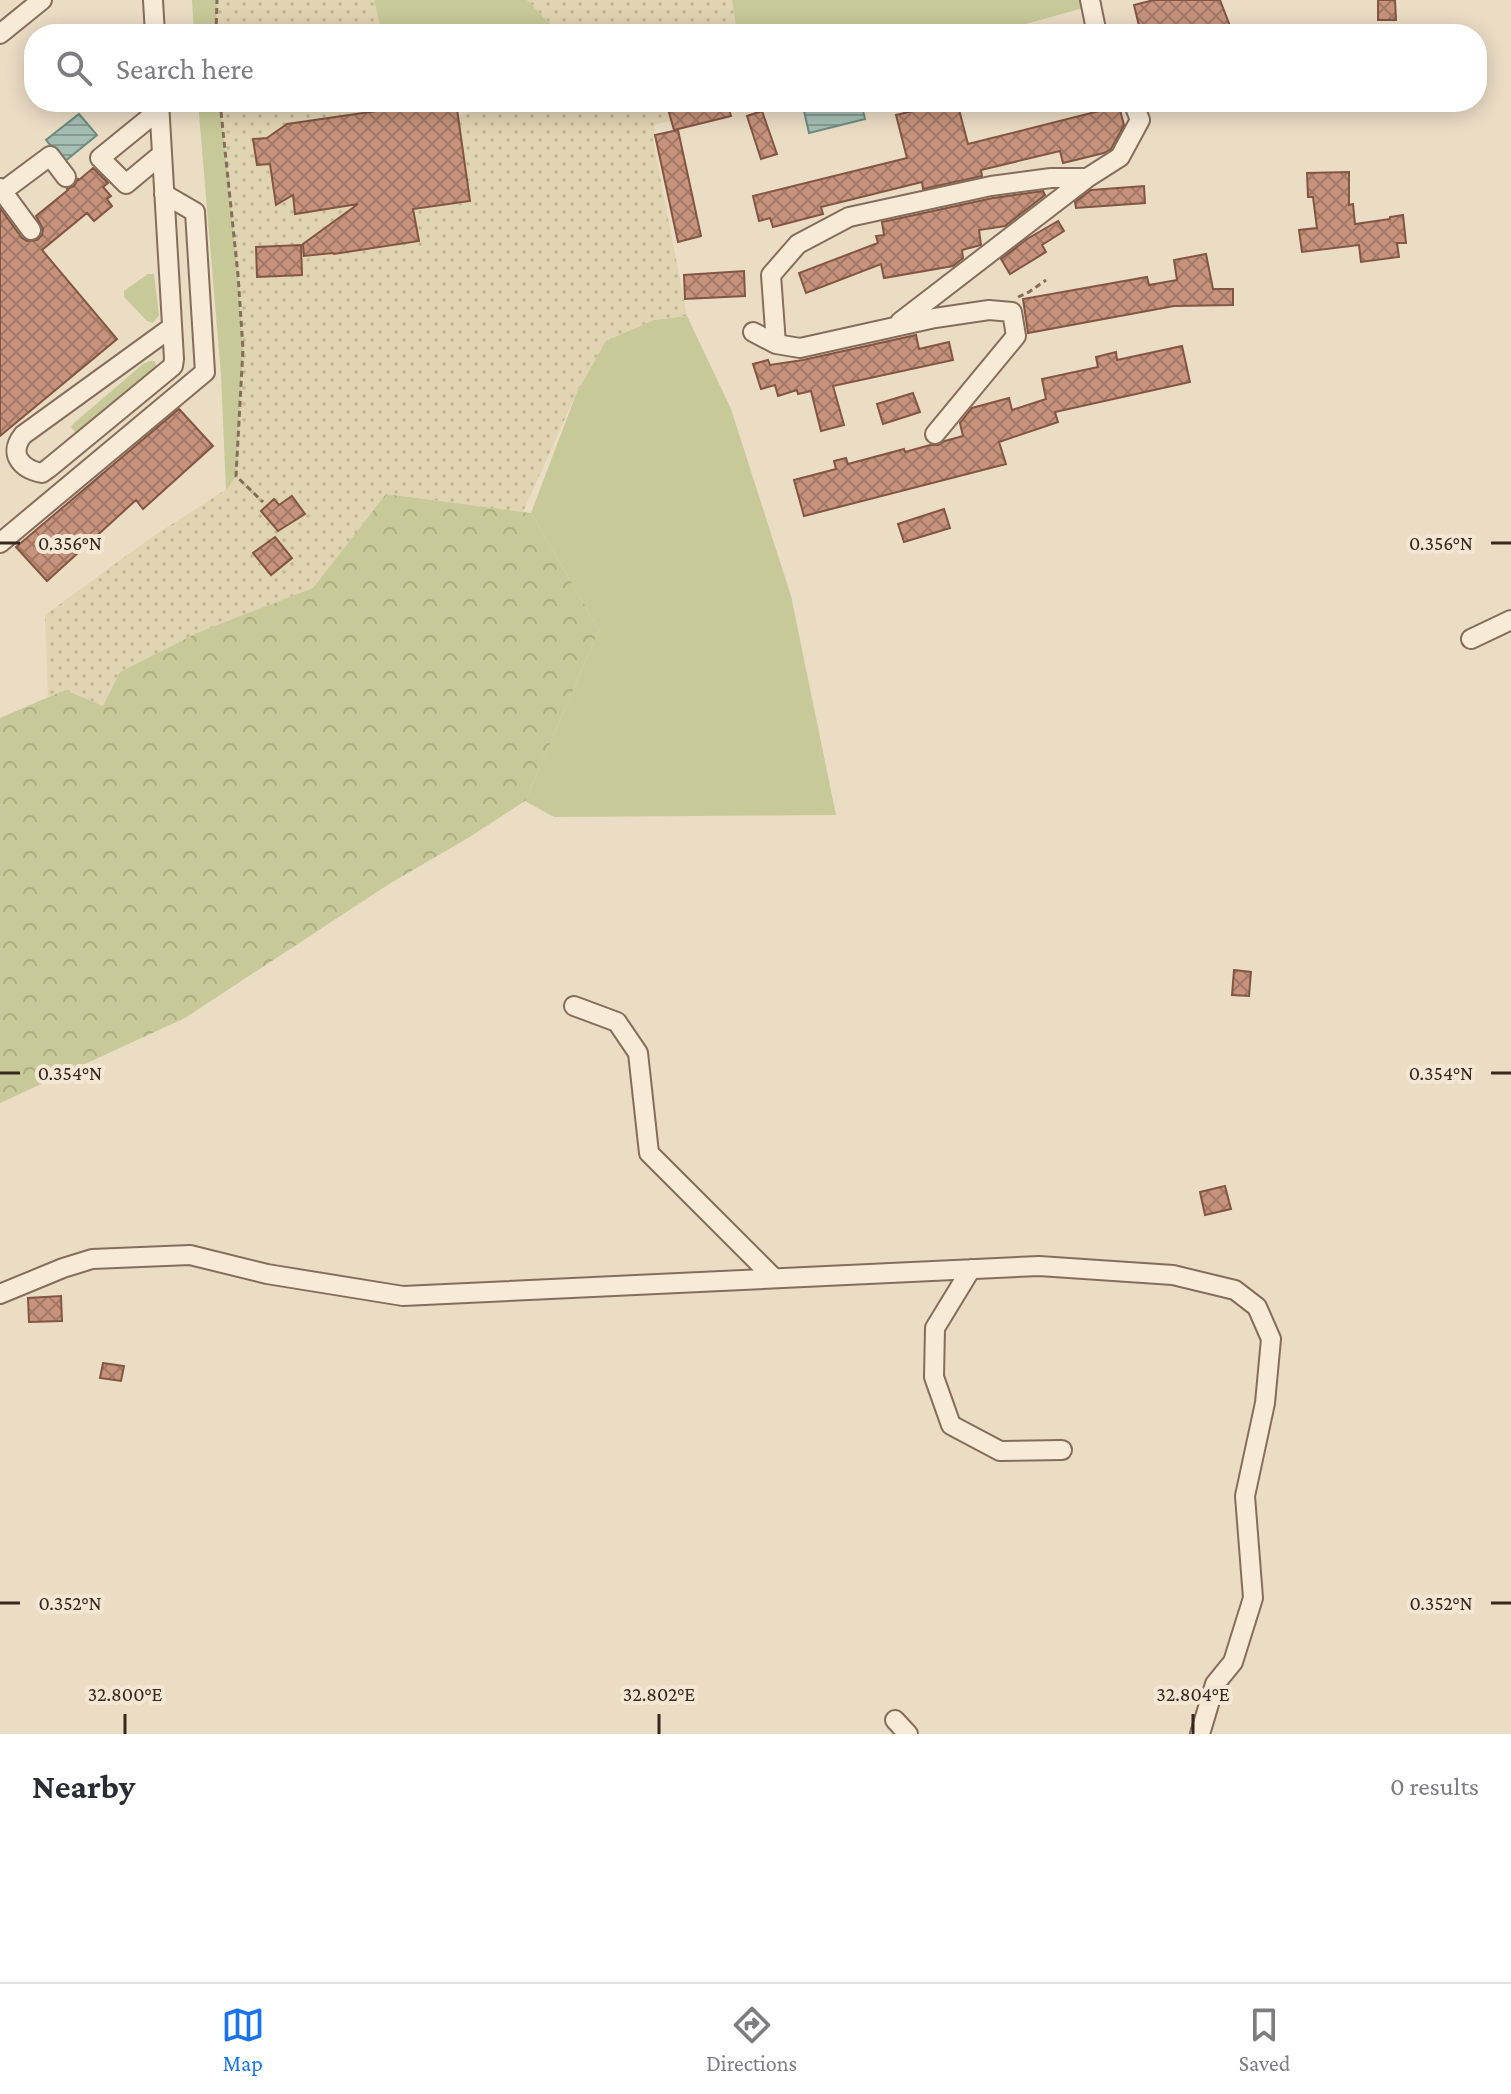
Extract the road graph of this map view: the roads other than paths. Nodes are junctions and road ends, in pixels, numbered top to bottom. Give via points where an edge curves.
1 (42, 0) edge
2 (153, 0) edge
3 (1090, 0) edge
4 (154, 24) edge
5 (1095, 24) edge
6 (0, 34) edge
7 (152, 112) edge
8 (159, 112) edge
9 (1137, 112) edge
10 (162, 154) junction
11 (66, 177) dead end
12 (1087, 178) junction
13 (2, 189) edge
14 (164, 194) junction
15 (31, 230) dead end
16 (172, 327) junction
17 (895, 327) junction
18 (753, 332) dead end
19 (776, 344) junction
20 (935, 434) dead end
21 (0, 543) edge
22 (1511, 620) edge
23 (1471, 639) dead end
24 (574, 1006) dead end
25 (971, 1269) junction
26 (774, 1278) junction
27 (0, 1294) edge
28 (1062, 1450) dead end
29 (895, 1720) dead end
30 (908, 1734) edge
31 (1200, 1734) edge

1 - 6 street
2 - 4 street
3 - 5 street
7 - 10 street via 100,158 126,184
8 - 10 street
9 - 12 street via 1140,120 1120,157
10 - 14 street
11 - 13 street via 50,156
12 - 17 street
12 - 19 street via 991,186 849,217 798,244 771,275
13 - 15 street
14 - 16 street
14 - 21 street via 195,212 205,372
16 - 16 street via 173,366 42,473 27,469 16,454 23,435
17 - 19 street via 800,348
17 - 20 street via 989,310 1012,312 1016,336
18 - 19 street
22 - 23 street
24 - 26 street via 617,1022 638,1053 649,1153
25 - 26 street
25 - 28 street via 935,1328 934,1377 951,1425 1000,1451
25 - 31 street via 1039,1266 1173,1275 1235,1290 1257,1307 1271,1339 1265,1403 1245,1496 1253,1598 1233,1662 1215,1684
26 - 27 street via 403,1296 267,1274 190,1255 135,1256 92,1259
29 - 30 street

